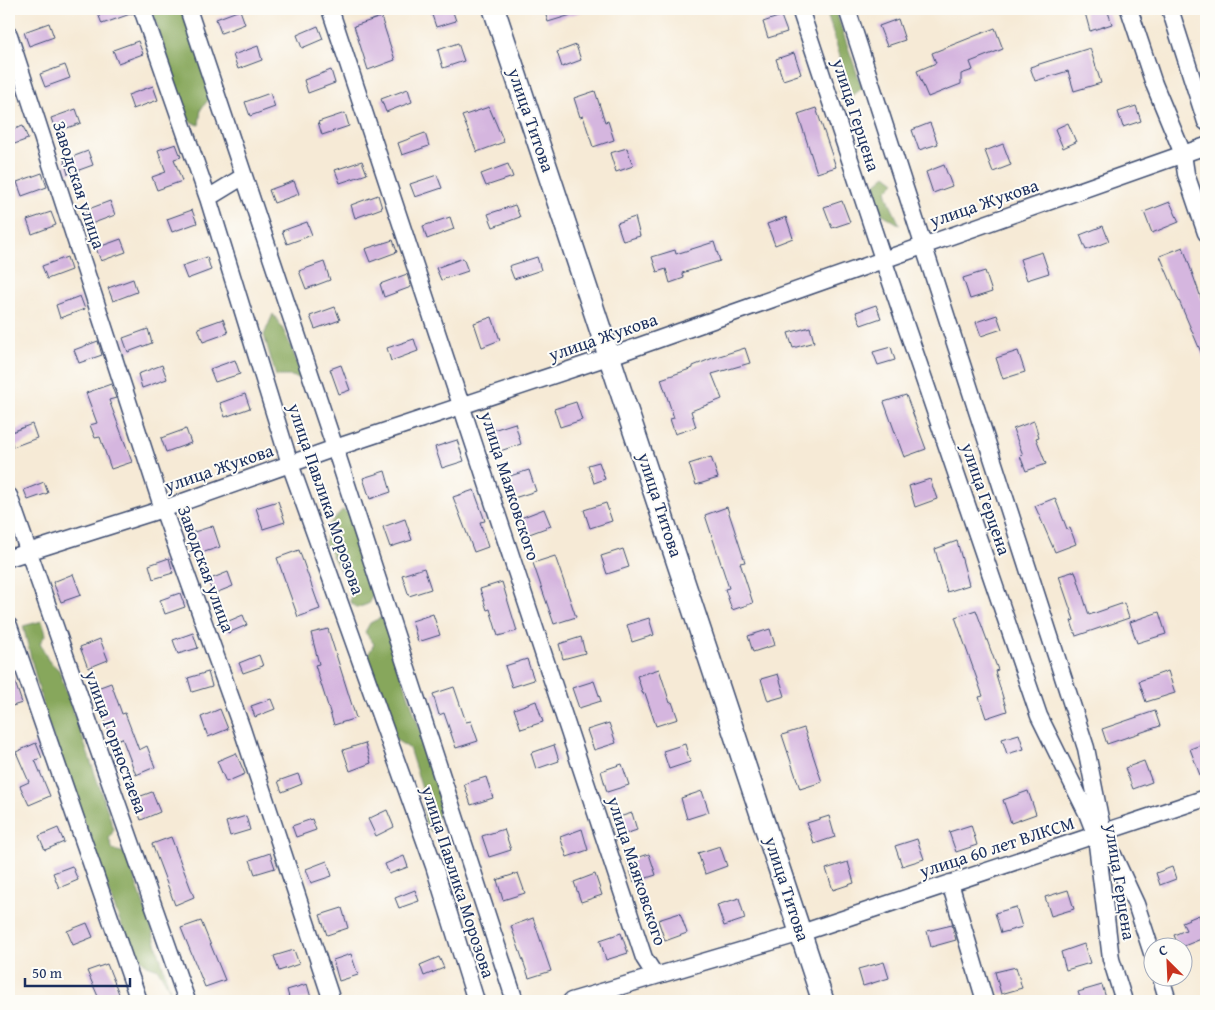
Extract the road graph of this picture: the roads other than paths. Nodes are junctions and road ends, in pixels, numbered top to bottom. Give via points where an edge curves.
1 (142, 9) edge
2 (188, 9) edge
3 (330, 9) edge
4 (494, 9) edge
5 (800, 9) edge
6 (847, 9) edge
7 (1129, 9) edge
8 (1170, 9) edge
9 (9, 35) edge
10 (1206, 122) edge
11 (1206, 146) edge
12 (1183, 154) junction
13 (244, 176) junction
14 (208, 198) junction
15 (1206, 233) edge
16 (924, 245) junction
17 (883, 259) junction
18 (611, 356) junction
19 (462, 406) junction
20 (335, 448) junction
21 (290, 464) junction
22 (9, 496) edge
23 (163, 509) junction
24 (27, 553) junction
25 (9, 558) edge
26 (9, 626) edge
27 (1206, 798) edge
28 (1099, 834) junction
29 (950, 883) junction
30 (801, 933) junction
31 (1147, 938) edge
32 (655, 975) junction
33 (1164, 988) edge
34 (139, 1001) edge
35 (187, 1001) edge
36 (332, 1001) edge
37 (476, 1001) edge
38 (515, 1001) edge
39 (570, 1001) edge
40 (824, 1001) edge
41 (985, 1001) edge
42 (1124, 1001) edge
43 (1168, 1001) edge

1 - 14 street, улица Павлика Морозова
2 - 13 street, улица Павлика Морозова
3 - 19 street, улица Маяковского
4 - 18 main road, улица Титова
5 - 17 street, улица Герцена
6 - 16 street, улица Герцена
7 - 12 street via 1154,84
8 - 10 street
9 - 23 street, Заводская улица
11 - 12 street, улица Жукова
12 - 15 street via 1186,174
12 - 16 street, улица Жукова
13 - 14 street
13 - 20 street, улица Павлика Морозова
14 - 21 street, улица Павлика Морозова
16 - 17 street, улица Жукова
16 - 28 street, улица Герцена via 1086,748
17 - 18 street, улица Жукова
17 - 28 street, улица Герцена via 1039,716
18 - 19 street, улица Жукова
18 - 30 main road, улица Титова
19 - 20 street, улица Жукова
19 - 32 street, улица Маяковского via 644,958
20 - 21 street, улица Жукова
20 - 38 street, улица Павлика Морозова
21 - 23 street, улица Жукова
21 - 37 street, улица Павлика Морозова via 434,866
22 - 24 street, улица Горностаева
23 - 24 street, улица Жукова
23 - 36 street, Заводская улица via 242,729
24 - 25 street, улица Жукова
24 - 35 street, улица Горностаева
26 - 34 street
27 - 28 street, улица 60 лет ВЛКСМ
28 - 29 street, улица 60 лет ВЛКСМ
28 - 31 street, улица Герцена via 1136,904
28 - 42 street, улица Герцена via 1111,959
29 - 30 street, улица 60 лет ВЛКСМ
29 - 41 street
30 - 32 street, улица 60 лет ВЛКСМ
30 - 40 main road, улица Титова
32 - 39 street, улица 60 лет ВЛКСМ
33 - 43 street

